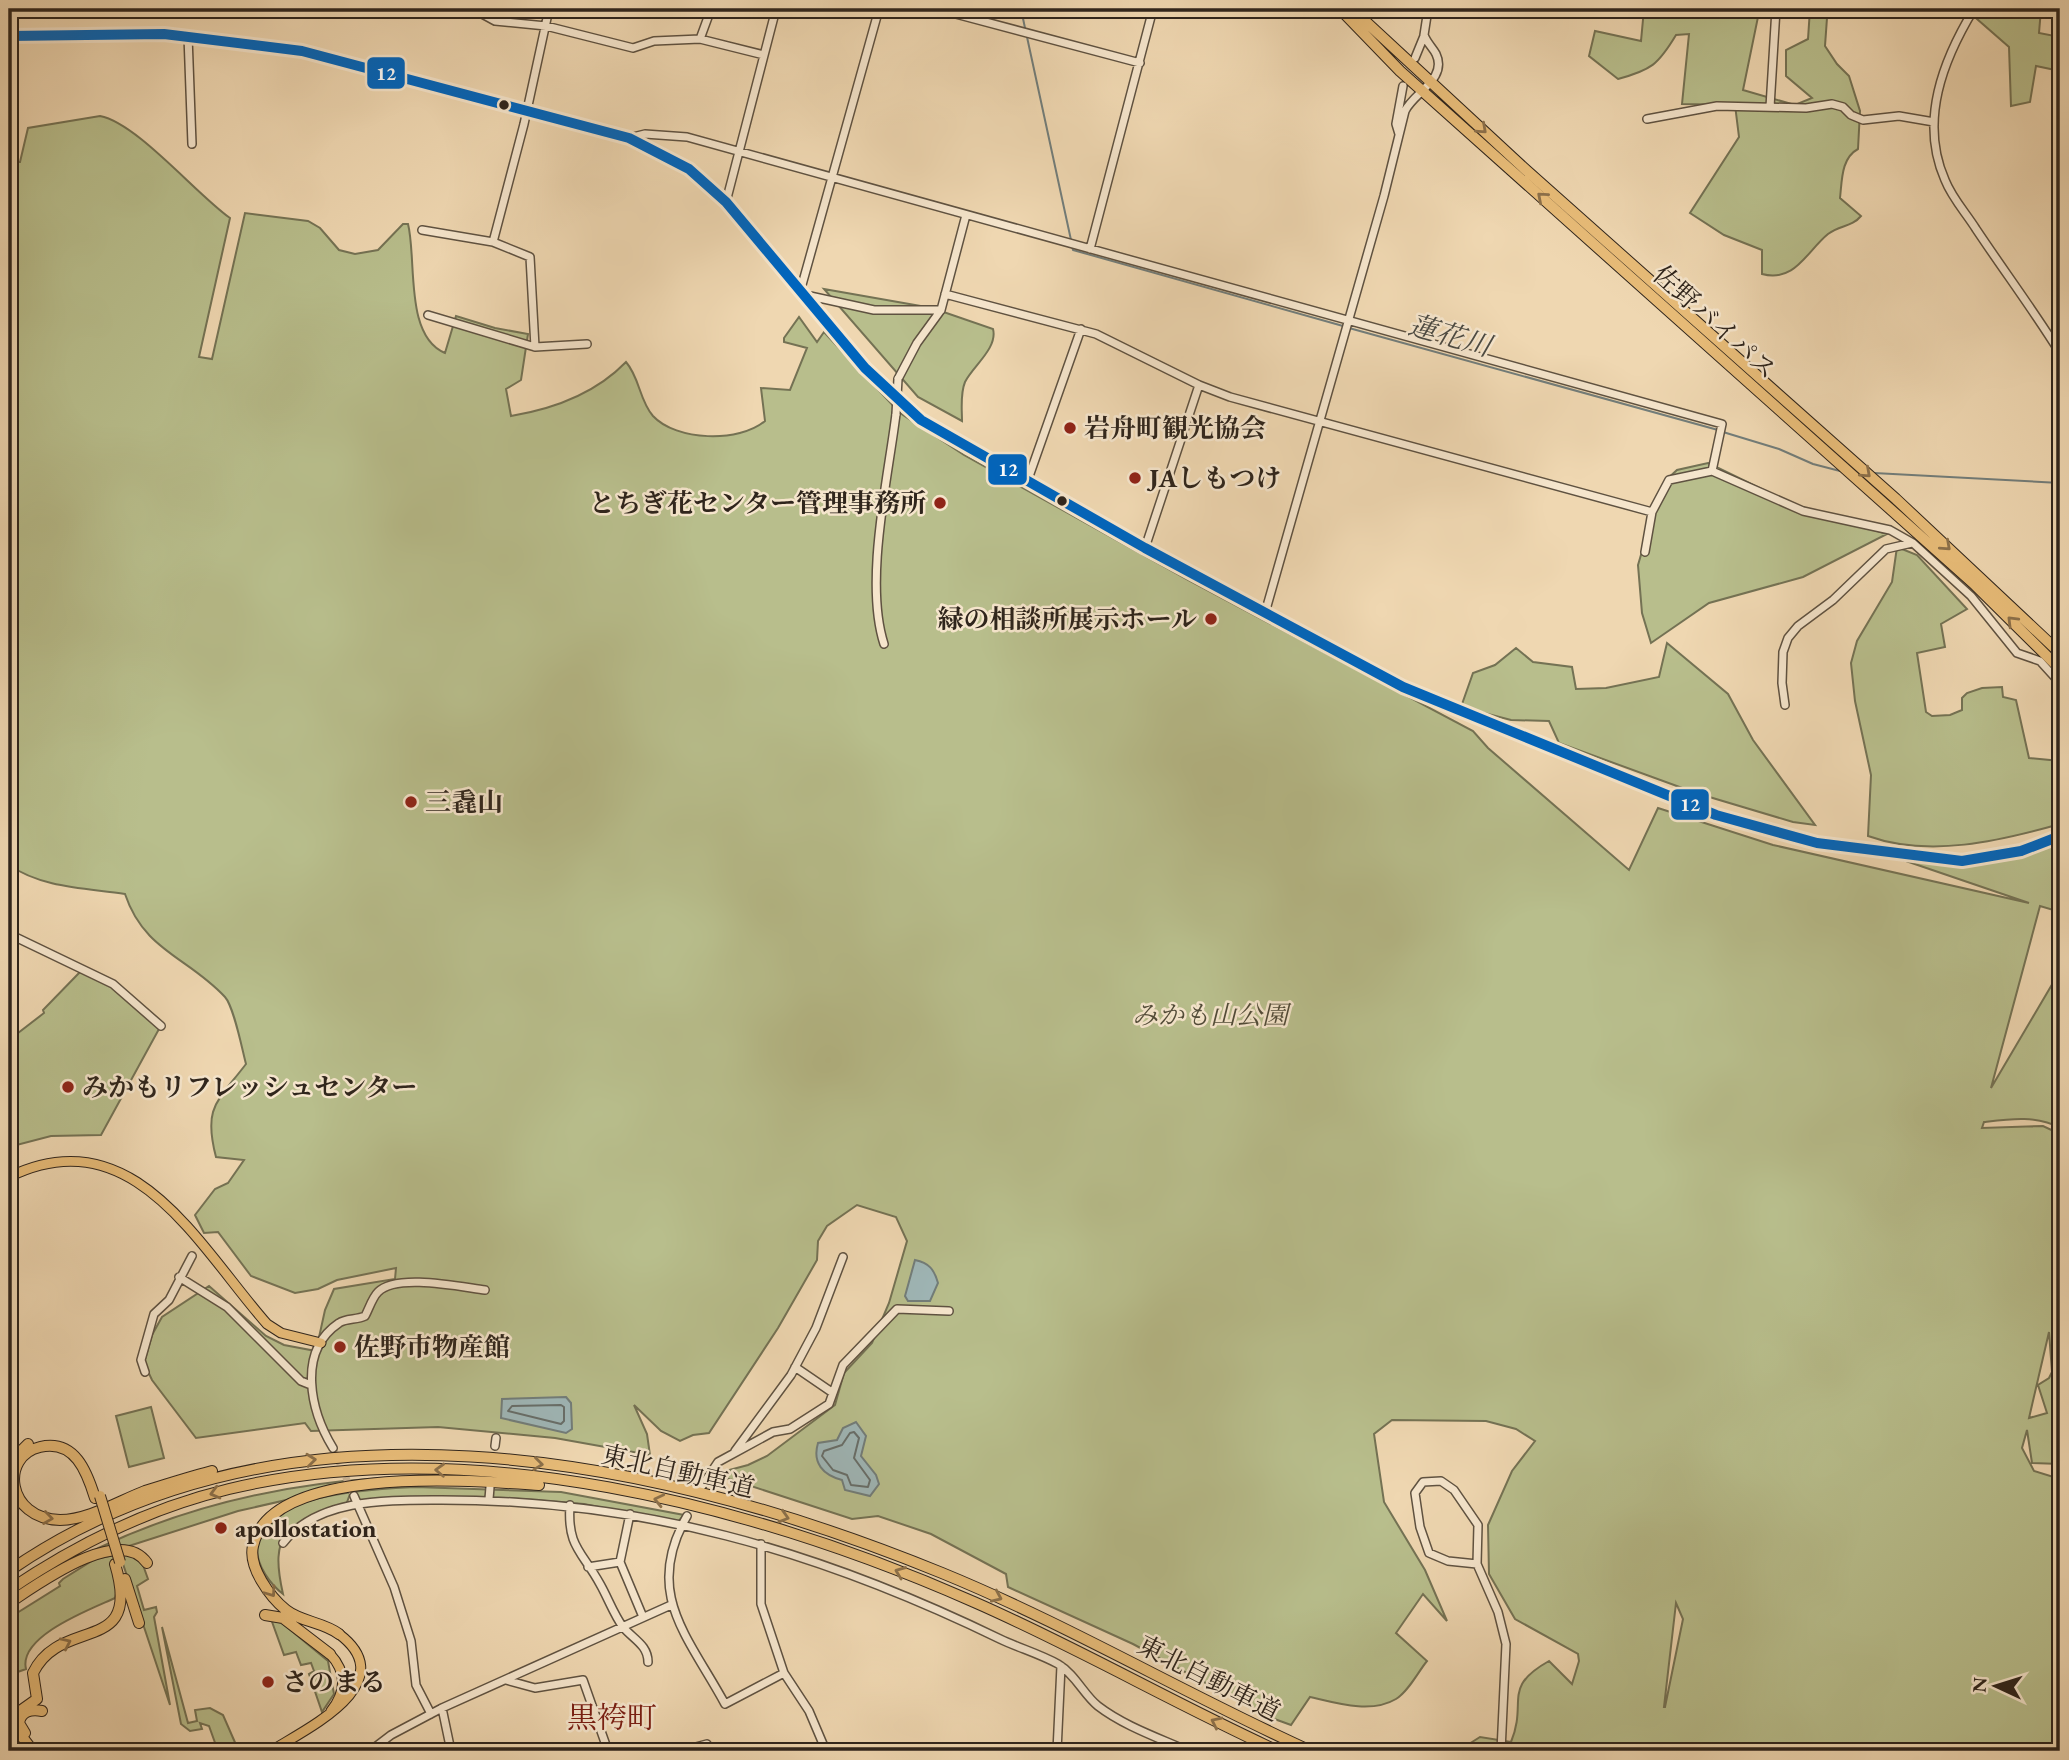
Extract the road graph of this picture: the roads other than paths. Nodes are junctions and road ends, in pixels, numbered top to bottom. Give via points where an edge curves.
1 (473, 9) edge
2 (549, 9) edge
3 (711, 9) edge
4 (776, 9) edge
5 (879, 9) edge
6 (937, 9) edge
7 (1153, 9) edge
8 (1339, 9) edge
9 (1352, 9) edge
10 (1428, 9) edge
11 (1776, 9) edge
12 (1974, 9) edge
13 (546, 26) junction
14 (9, 36) edge
15 (188, 36) junction
16 (1424, 36) junction
17 (700, 39) junction
18 (764, 55) junction
19 (1415, 58) dead end
20 (1140, 64) junction
21 (1431, 83) junction
22 (1403, 86) dead end
23 (1423, 91) junction
24 (1770, 107) junction
25 (527, 109) junction
26 (1647, 119) dead end
27 (1934, 122) junction
28 (1399, 135) junction
29 (629, 138) junction
30 (192, 144) dead end
31 (739, 151) junction
32 (832, 178) junction
33 (726, 202) junction
34 (966, 215) junction
35 (422, 230) dead end
36 (493, 242) junction
37 (1090, 249) junction
38 (945, 294) junction
39 (803, 295) junction
40 (941, 310) junction
41 (428, 315) dead end
42 (1346, 324) junction
43 (1081, 328) junction
44 (587, 344) dead end
45 (535, 346) junction
46 (2060, 353) edge
47 (1199, 385) junction
48 (1319, 421) junction
49 (1712, 471) junction
50 (1027, 482) junction
51 (1652, 512) junction
52 (1913, 543) junction
53 (1145, 548) junction
54 (1645, 552) dead end
55 (1265, 613) junction
56 (884, 644) dead end
57 (2060, 653) edge
58 (2060, 670) edge
59 (2060, 683) edge
60 (1785, 705) dead end
61 (2060, 836) edge
62 (9, 934) edge
63 (161, 1026) dead end
64 (9, 1177) edge
65 (192, 1256) dead end
66 (843, 1257) dead end
67 (179, 1277) junction
68 (485, 1290) dead end
69 (949, 1311) dead end
70 (321, 1343) junction
71 (795, 1367) junction
72 (145, 1372) dead end
73 (311, 1385) junction
74 (833, 1393) junction
75 (333, 1448) tunnel mouth
76 (736, 1451) junction
77 (9, 1463) edge
78 (243, 1471) junction
79 (581, 1485) junction
80 (702, 1486) dead end
81 (490, 1488) dead end
82 (354, 1496) tunnel mouth
83 (97, 1497) junction
84 (489, 1499) junction
85 (358, 1504) junction
86 (570, 1505) junction
87 (629, 1514) junction
88 (687, 1516) dead end
89 (682, 1525) junction
90 (283, 1543) dead end
91 (761, 1544) junction
92 (620, 1562) junction
93 (117, 1563) junction
94 (146, 1563) dead end
95 (1477, 1564) junction
96 (588, 1567) junction
97 (9, 1571) edge
98 (9, 1590) edge
99 (9, 1603) edge
100 (671, 1605) junction
101 (265, 1615) dead end
102 (643, 1617) junction
103 (139, 1623) dead end
104 (622, 1626) junction
105 (339, 1634) joint
106 (330, 1654) joint
107 (648, 1662) dead end
108 (1061, 1666) junction
109 (784, 1673) junction
110 (506, 1680) junction
111 (442, 1708) junction
112 (42, 1711) dead end
113 (430, 1714) junction
114 (328, 1715) junction
115 (707, 1744) dead end
116 (33, 1751) edge
117 (39, 1751) edge
118 (271, 1751) edge
119 (370, 1751) edge
120 (451, 1751) edge
121 (608, 1751) edge
122 (681, 1751) edge
123 (826, 1751) edge
124 (1057, 1751) edge
125 (1188, 1751) edge
126 (1278, 1751) edge
127 (1311, 1751) edge
128 (1501, 1751) edge

1 - 13 street via 495,21
2 - 13 street
3 - 17 street
4 - 18 street
5 - 32 street
6 - 20 street
7 - 20 street
8 - 23 highway, 佐野バイパス
9 - 21 highway, 佐野バイパス
10 - 16 street
11 - 24 street
12 - 27 street via 1947,59
13 - 17 street via 634,48 654,41
13 - 25 street
14 - 15 main road
15 - 25 main road via 324,56
15 - 30 street
16 - 19 street
16 - 21 street via 1437,55
17 - 18 street
18 - 31 street
20 - 37 street
21 - 23 street
21 -> 57 highway, 佐野バイパス
22 - 28 street via 1396,124
23 - 28 street via 1408,104
58 -> 23 highway, 佐野バイパス via 1973,583
24 - 26 street via 1717,106
24 - 27 street via 1832,104 1863,120 1899,116
25 - 29 main road
25 - 36 street
27 - 46 street via 1937,161 1953,197
28 - 42 street
29 - 31 street via 680,136
29 - 33 main road via 688,169
31 - 32 street
31 - 33 street
32 - 34 street
32 - 39 street
33 - 39 main road
34 - 37 street
34 - 38 street
35 - 36 street
36 - 45 street via 530,257
37 - 42 street
38 - 40 street
38 - 43 street
39 - 40 street via 874,310
39 - 50 main road via 874,378 912,413
40 - 56 street, bridge via 898,379 879,539 878,627
41 - 45 street
42 - 48 street
42 - 49 street via 1721,426
43 - 47 street
43 - 50 street
44 - 45 street
47 - 48 street
47 - 53 street
48 - 51 street
48 - 55 street
49 - 51 street via 1669,480
49 - 52 street via 1803,511 1890,530
50 - 53 main road
51 - 54 street
52 - 59 street via 1971,596 2017,653 2040,661
52 - 60 street via 1886,550 1788,638 1783,652
53 - 55 main road
55 - 61 main road via 1421,695 1772,833 1850,849 1962,861 2021,851
62 - 63 street via 113,984
64 - 70 main road via 50,1163 75,1162 101,1166 145,1186 180,1217 267,1324 281,1333
65 - 67 street
66 - 71 street via 816,1328
67 - 72 street via 169,1300 154,1314 141,1360
67 - 73 street via 217,1299 301,1381
68 - 70 street via 431,1282 390,1285 379,1291 365,1316 339,1323
69 - 74 street via 897,1309 843,1365
70 - 73 street
71 - 74 street
71 - 76 street
73 - 75 street via 317,1416
74 - 76 street via 829,1404 790,1429 773,1432
76 - 80 street via 718,1462
77 - 83 highway via 30,1443 61,1441 86,1460
83 -> 78 highway via 83,1466 63,1448 30,1450 13,1472 13,1491 20,1505 34,1516 63,1520 196,1475 221,1469
78 - 97 highway, 東北自動車道 via 129,1506 65,1536
78 -> 127 highway, 東北自動車道 via 339,1457 439,1455 582,1471 715,1499 814,1527 943,1574 1062,1627
79 -> 98 highway, 東北自動車道 via 416,1470 339,1472 269,1481 190,1500 116,1528
79 -> 105 highway via 371,1484 306,1496 278,1511 256,1538 257,1571 286,1610
126 -> 79 highway, 東北自動車道 via 1026,1626 895,1570 743,1520
81 - 84 street
82 - 85 street
83 - 93 highway
84 - 85 street
84 - 86 street
85 - 90 street via 298,1527
85 - 113 street via 394,1587 411,1641 416,1685
86 - 87 street
86 - 96 street via 571,1538
87 - 89 street
87 - 92 street
88 - 89 street
89 - 91 street
89 - 100 street via 671,1548 667,1574
91 - 108 street via 846,1571
91 - 109 street via 761,1604
92 - 96 street
92 - 102 street
93 - 103 highway
116 -> 93 highway via 13,1725 13,1716 37,1699 33,1673 45,1655 115,1619 122,1591
94 - 99 highway via 127,1549 104,1550
95 - 95 street via 1448,1561 1429,1553 1415,1493 1423,1482 1441,1481 1460,1496 1478,1525
95 - 128 street via 1506,1644
96 - 104 street
100 - 102 street
100 - 109 street via 725,1704
101 - 106 highway via 283,1618
102 - 104 street
104 - 107 street via 645,1649
104 - 110 street
105 - 114 main road via 357,1656 358,1676 346,1702
106 - 114 main road via 340,1669 343,1690
108 - 124 street
108 - 125 street via 1096,1704
109 - 123 street via 809,1711
110 - 111 street
110 - 121 street via 535,1688 583,1680
111 - 113 street
111 - 120 street
112 - 117 highway via 25,1713 19,1723
113 - 119 street
114 - 118 main road
115 - 122 street

